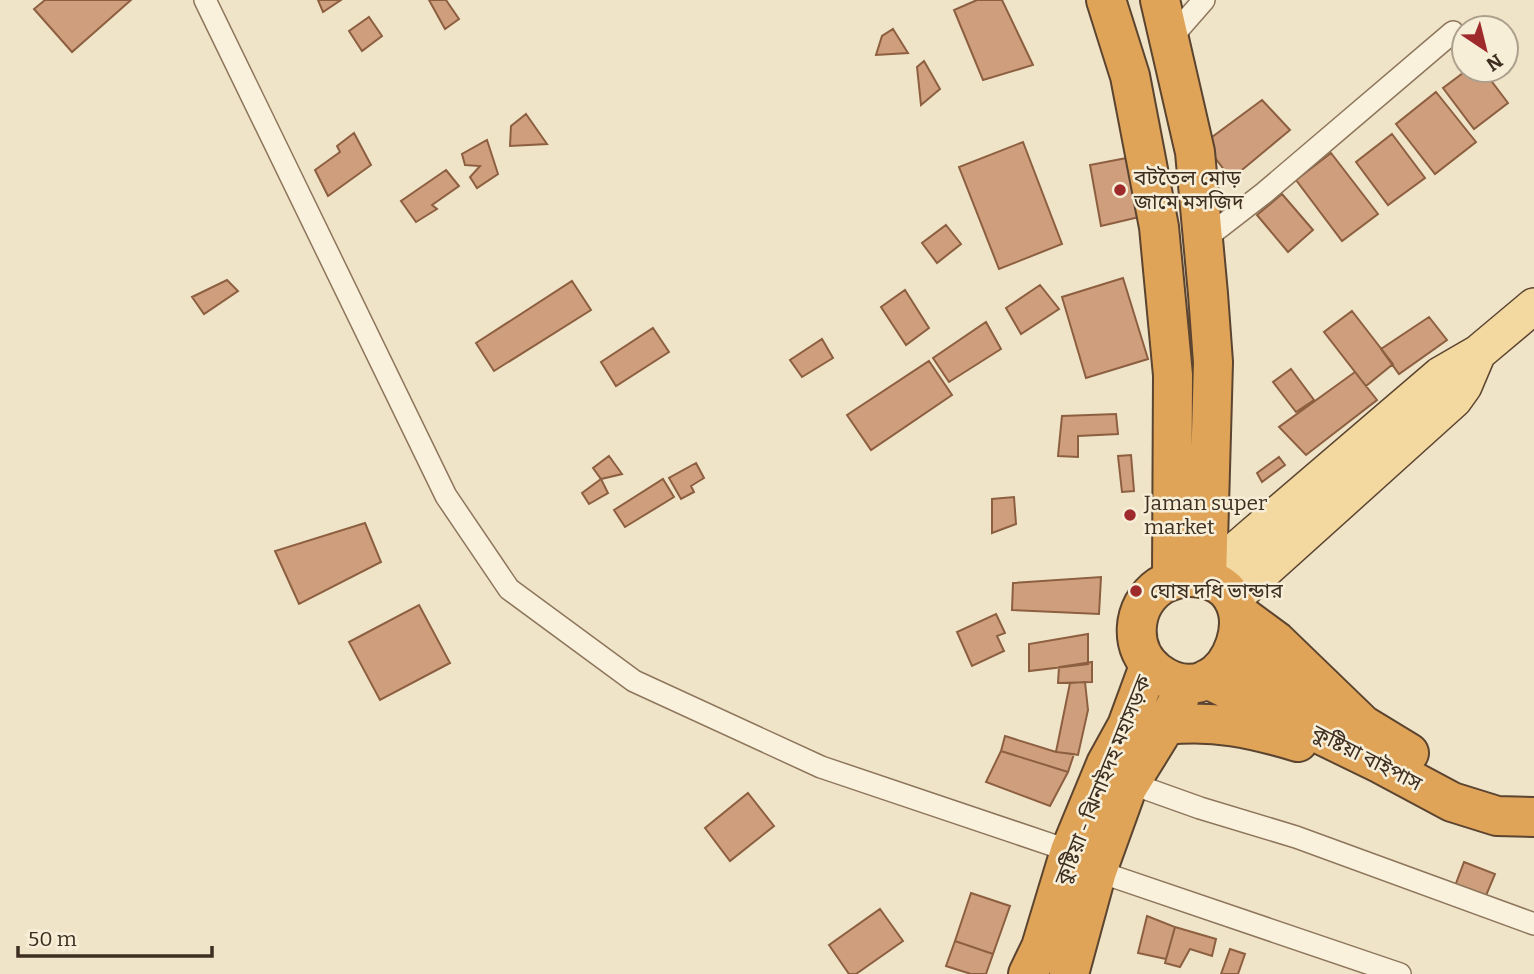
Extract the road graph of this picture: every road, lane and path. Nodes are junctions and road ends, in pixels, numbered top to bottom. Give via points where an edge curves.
1 (205, 0) edge
2 (1105, 0) edge
3 (1160, 0) edge
4 (1204, 0) edge
5 (1450, 35) edge
6 (1169, 40) junction
7 (1202, 241) junction
8 (1534, 306) edge
9 (1217, 600) junction
10 (1149, 666) junction
11 (1196, 681) junction
12 (1166, 725) junction
13 (1399, 761) junction
14 (1121, 778) junction
15 (1534, 817) edge
16 (1089, 848) junction
17 (1534, 924) edge
18 (1069, 973) edge
19 (1028, 974) edge
20 (1400, 974) edge

1 - 16 street via 446,496 509,589 634,681 821,767
2 - 9 highway via 1130,76 1159,228 1174,374
3 - 6 highway
4 - 6 street
5 - 7 street
6 - 7 highway via 1195,152
7 - 9 highway via 1213,362
8 - 9 main road via 1478,353 1440,375 1230,555
9 - 10 highway via 1154,591 1136,625 1136,641
9 - 11 highway via 1231,657
9 - 13 highway via 1276,641
10 - 11 highway via 1172,681
10 - 14 highway, কুষ্টিয়া - ঝিনাইদহ মহাসড়ক via 1127,726
11 - 12 highway
11 - 13 highway, কুষ্টিয়া বাইপাস
12 - 13 highway via 1255,729 1299,743
12 - 14 highway
13 - 15 highway, কুষ্টিয়া বাইপাস via 1452,802 1497,816
14 - 16 highway, কুষ্টিয়া - ঝিনাইদহ মহাসড়ক
14 - 17 street
16 - 18 highway
16 - 19 highway, কুষ্টিয়া - ঝিনাইদহ মহাসড়ক
16 - 20 street

